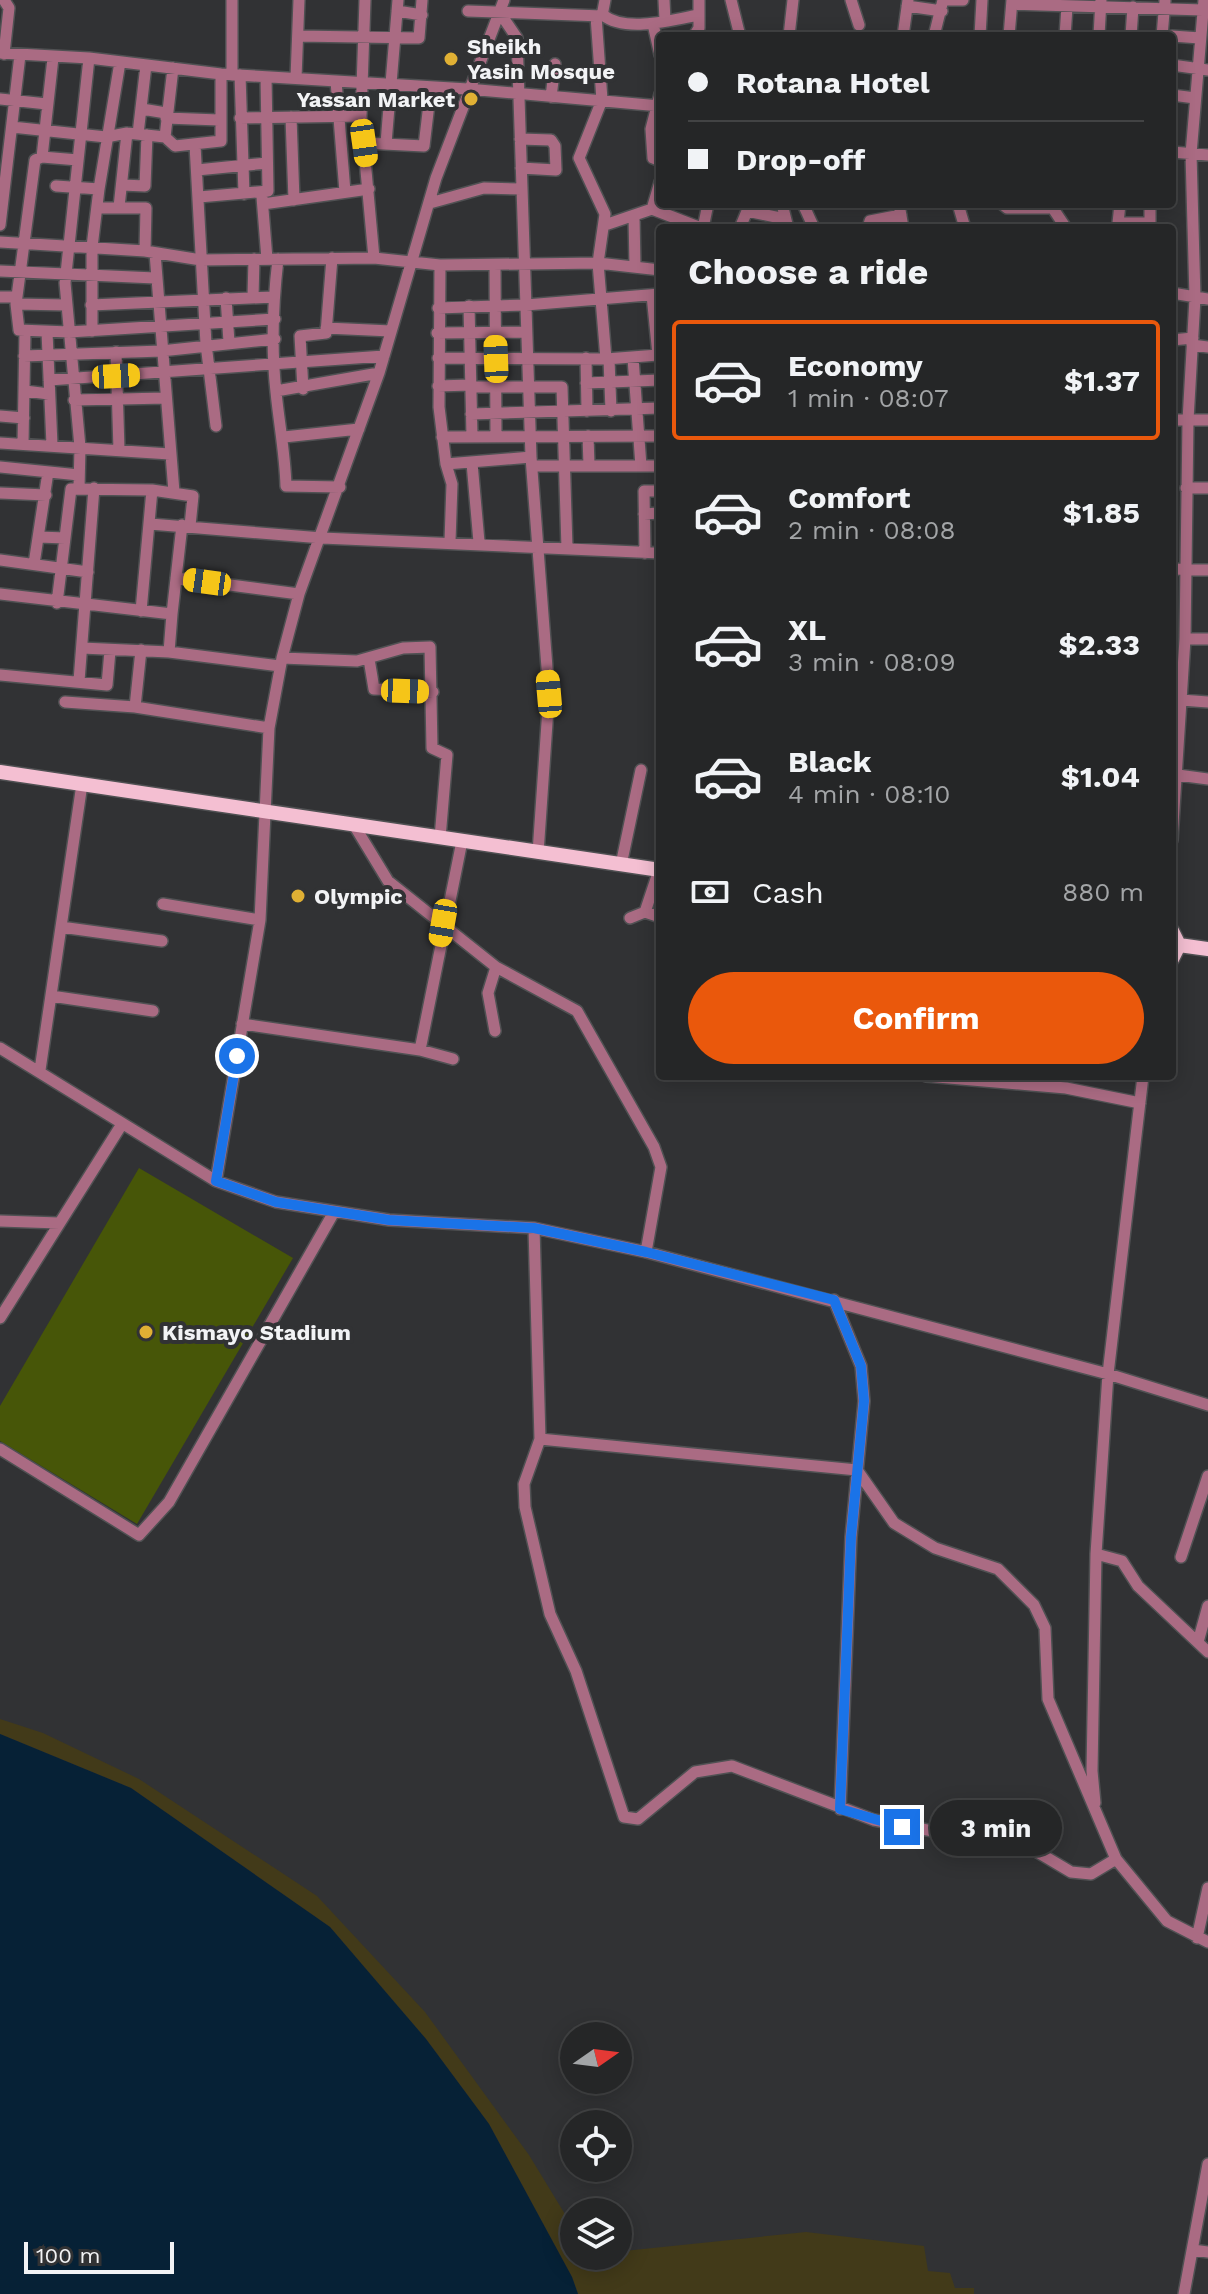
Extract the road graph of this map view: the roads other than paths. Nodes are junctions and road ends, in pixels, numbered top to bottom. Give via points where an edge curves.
1 (4, 0) edge
2 (232, 0) edge
3 (299, 0) edge
4 (365, 0) edge
5 (422, 0) edge
6 (504, 0) edge
7 (548, 0) edge
8 (573, 0) edge
9 (605, 0) edge
10 (664, 0) edge
11 (699, 0) edge
12 (731, 0) edge
13 (793, 0) edge
14 (851, 0) edge
15 (963, 0) edge
16 (982, 0) edge
17 (1012, 2) edge
18 (908, 3) edge
19 (1164, 3) edge
20 (942, 4) edge
21 (1101, 4) edge
22 (1203, 5) edge
23 (398, 6) edge
24 (1067, 7) junction
25 (1133, 7) junction
26 (468, 11) dead end
27 (500, 13) junction
28 (548, 13) junction
29 (571, 14) junction
30 (422, 15) junction
31 (698, 15) junction
32 (600, 16) junction
33 (659, 23) junction
34 (859, 25) dead end
35 (659, 32) edge
36 (696, 32) edge
37 (739, 32) edge
38 (789, 32) edge
39 (904, 32) edge
40 (935, 32) edge
41 (980, 32) edge
42 (1009, 32) edge
43 (1065, 32) edge
44 (1099, 32) edge
45 (1131, 32) edge
46 (1162, 32) edge
47 (299, 36) junction
48 (363, 36) junction
49 (1176, 36) edge
50 (1203, 36) edge
51 (395, 38) junction
52 (2, 54) edge
53 (20, 55) junction
54 (53, 58) junction
55 (89, 58) junction
56 (120, 62) junction
57 (555, 64) dead end
58 (146, 65) junction
59 (1176, 66) edge
60 (173, 68) junction
61 (1202, 69) edge
62 (231, 75) junction
63 (266, 77) junction
64 (296, 78) junction
65 (336, 81) junction
66 (361, 84) junction
67 (392, 86) junction
68 (431, 87) junction
69 (468, 89) junction
70 (519, 94) junction
71 (1176, 96) edge
72 (551, 97) junction
73 (1195, 98) junction
74 (0, 99) edge
75 (602, 100) junction
76 (16, 101) junction
77 (656, 102) edge
78 (47, 104) junction
79 (142, 109) junction
80 (166, 116) junction
81 (337, 116) junction
82 (361, 116) junction
83 (656, 116) edge
84 (291, 117) junction
85 (240, 118) junction
86 (267, 118) junction
87 (219, 120) junction
88 (12, 127) junction
89 (44, 132) junction
90 (79, 133) junction
91 (137, 134) junction
92 (106, 137) junction
93 (165, 137) junction
94 (520, 139) junction
95 (364, 143) junction
96 (386, 143) junction
97 (195, 145) junction
98 (4, 152) edge
99 (1176, 152) edge
100 (1191, 154) junction
101 (1208, 155) edge
102 (42, 157) junction
103 (579, 158) junction
104 (656, 159) edge
105 (78, 160) junction
106 (556, 160) junction
107 (267, 163) junction
108 (243, 166) junction
109 (521, 168) junction
110 (197, 170) junction
111 (122, 185) junction
112 (56, 186) dead end
113 (77, 188) junction
114 (99, 189) junction
115 (369, 189) junction
116 (522, 189) junction
117 (345, 192) junction
118 (244, 194) junction
119 (656, 196) edge
120 (199, 197) junction
121 (262, 198) junction
122 (294, 200) junction
123 (430, 203) junction
124 (119, 207) junction
125 (98, 208) junction
126 (1150, 208) edge
127 (652, 209) junction
128 (784, 215) edge
129 (634, 216) junction
130 (901, 216) edge
131 (677, 224) edge
132 (742, 224) edge
133 (869, 224) edge
134 (1139, 224) edge
135 (0, 225) edge
136 (605, 225) junction
137 (0, 242) edge
138 (23, 243) junction
139 (69, 247) junction
140 (92, 247) junction
141 (150, 252) junction
142 (332, 258) junction
143 (374, 258) junction
144 (254, 259) junction
145 (273, 259) junction
146 (201, 260) junction
147 (414, 263) junction
148 (526, 263) junction
149 (598, 263) junction
150 (440, 265) junction
151 (495, 265) junction
152 (635, 267) junction
153 (656, 270) edge
154 (0, 271) edge
155 (20, 273) junction
156 (66, 276) junction
157 (91, 277) junction
158 (155, 278) junction
159 (656, 294) edge
160 (1176, 294) edge
161 (0, 297) edge
162 (253, 297) junction
163 (274, 297) junction
164 (226, 298) junction
165 (599, 298) junction
166 (1195, 298) junction
167 (204, 299) junction
168 (1208, 299) edge
169 (17, 301) junction
170 (157, 303) junction
171 (66, 305) junction
172 (91, 305) junction
173 (495, 305) junction
174 (526, 305) junction
175 (469, 306) junction
176 (438, 308) junction
177 (275, 319) junction
178 (205, 321) junction
179 (228, 321) junction
180 (160, 326) junction
181 (326, 328) junction
182 (25, 331) junction
183 (92, 331) junction
184 (391, 331) junction
185 (47, 332) junction
186 (69, 332) junction
187 (495, 332) junction
188 (526, 332) junction
189 (437, 333) junction
190 (470, 333) junction
191 (275, 339) junction
192 (1176, 340) edge
193 (1192, 341) junction
194 (229, 342) junction
195 (206, 344) junction
196 (1208, 347) edge
197 (161, 351) junction
198 (116, 352) junction
199 (656, 353) edge
200 (70, 355) junction
201 (24, 356) junction
202 (48, 356) junction
203 (384, 356) junction
204 (438, 358) junction
205 (470, 358) junction
206 (586, 358) junction
207 (633, 358) junction
208 (496, 359) junction
209 (527, 359) junction
210 (607, 359) junction
211 (301, 363) junction
212 (275, 366) junction
213 (209, 371) junction
214 (379, 373) junction
215 (164, 374) junction
216 (116, 376) junction
217 (72, 378) junction
218 (49, 380) junction
219 (656, 380) edge
220 (586, 383) junction
221 (610, 383) junction
222 (636, 383) junction
223 (496, 385) junction
224 (528, 385) junction
225 (438, 386) junction
226 (470, 386) junction
227 (303, 389) junction
228 (25, 391) junction
229 (276, 391) junction
230 (49, 394) junction
231 (166, 398) junction
232 (117, 399) junction
233 (74, 400) junction
234 (638, 408) junction
235 (656, 408) edge
236 (530, 409) junction
237 (564, 411) junction
238 (587, 411) junction
239 (611, 411) junction
240 (496, 412) junction
241 (471, 414) junction
242 (0, 416) edge
243 (24, 418) junction
244 (1176, 420) edge
245 (1188, 420) junction
246 (1208, 420) edge
247 (216, 426) dead end
248 (359, 429) junction
249 (472, 436) junction
250 (588, 436) junction
251 (641, 436) junction
252 (656, 436) edge
253 (284, 437) junction
254 (442, 437) junction
255 (496, 437) junction
256 (531, 437) junction
257 (563, 437) junction
258 (0, 443) edge
259 (23, 444) junction
260 (52, 445) junction
261 (80, 447) junction
262 (119, 450) junction
263 (170, 454) junction
264 (532, 461) junction
265 (472, 463) junction
266 (446, 464) junction
267 (565, 465) junction
268 (589, 465) junction
269 (641, 466) junction
270 (656, 466) edge
271 (0, 467) edge
272 (48, 472) junction
273 (79, 481) junction
274 (340, 487) junction
275 (94, 488) junction
276 (1186, 488) junction
277 (1208, 488) edge
278 (152, 490) junction
279 (656, 491) edge
280 (174, 492) junction
281 (0, 493) edge
282 (46, 495) junction
283 (656, 513) edge
284 (644, 514) junction
285 (150, 524) junction
286 (186, 525) junction
287 (39, 537) junction
288 (65, 538) junction
289 (322, 538) junction
290 (450, 541) junction
291 (479, 542) junction
292 (536, 547) junction
293 (567, 548) junction
294 (645, 553) junction
295 (656, 553) edge
296 (0, 560) edge
297 (34, 564) junction
298 (61, 568) junction
299 (1176, 569) edge
300 (1187, 570) junction
301 (1208, 570) edge
302 (88, 572) junction
303 (176, 578) junction
304 (0, 594) edge
305 (299, 594) junction
306 (57, 603) junction
307 (84, 605) junction
308 (141, 611) junction
309 (172, 614) junction
310 (1185, 639) junction
311 (1208, 639) edge
312 (82, 648) junction
313 (141, 650) junction
314 (110, 651) junction
315 (169, 652) junction
316 (369, 659) junction
317 (281, 662) junction
318 (0, 675) edge
319 (79, 681) junction
320 (107, 685) junction
321 (433, 692) junction
322 (1181, 700) junction
323 (65, 702) dead end
324 (1208, 702) edge
325 (104, 704) junction
326 (135, 707) junction
327 (1176, 727) edge
328 (269, 728) junction
329 (641, 770) dead end
330 (0, 772) edge
331 (1178, 775) junction
332 (1208, 779) edge
333 (82, 784) junction
334 (1176, 797) edge
335 (264, 811) junction
336 (354, 825) junction
337 (440, 838) junction
338 (462, 841) junction
339 (538, 853) junction
340 (621, 865) junction
341 (656, 870) edge
342 (656, 879) edge
343 (163, 904) dead end
344 (645, 912) junction
345 (656, 916) edge
346 (630, 918) dead end
347 (260, 920) junction
348 (443, 923) junction
349 (61, 927) junction
350 (1176, 939) edge
351 (162, 941) dead end
352 (1179, 945) junction
353 (1208, 949) edge
354 (1176, 951) edge
355 (496, 967) junction
356 (51, 996) junction
357 (153, 1011) dead end
358 (242, 1024) junction
359 (495, 1031) dead end
360 (0, 1048) edge
361 (420, 1050) junction
362 (453, 1059) dead end
363 (40, 1070) junction
364 (973, 1080) edge
365 (1143, 1080) edge
366 (1140, 1103) junction
367 (122, 1124) junction
368 (216, 1181) junction
369 (334, 1212) junction
370 (0, 1221) edge
371 (59, 1223) junction
372 (534, 1228) junction
373 (646, 1252) junction
374 (834, 1300) junction
375 (0, 1318) edge
376 (1108, 1374) junction
377 (1208, 1405) edge
378 (540, 1439) junction
379 (0, 1449) edge
380 (857, 1470) junction
381 (1208, 1476) edge
382 (1096, 1554) junction
383 (1181, 1557) dead end
384 (1208, 1606) edge
385 (1198, 1642) junction
386 (1208, 1652) edge
387 (840, 1809) junction
388 (1097, 1815) junction
389 (1116, 1859) junction
390 (1208, 1888) edge
391 (1203, 1940) edge
392 (1208, 2164) edge
393 (1193, 2250) junction
394 (1208, 2252) edge
395 (1184, 2294) edge

1 - 52 street via 9,8
2 - 62 street
3 - 47 street
4 - 48 street
5 - 30 street
6 - 27 street
7 - 28 street
8 - 29 street
9 - 32 street
10 - 33 street
11 - 31 street
12 - 37 street
13 - 38 street
14 - 34 street
15 - 20 street
16 - 41 street
17 - 24 street
17 - 42 street
18 - 20 street
18 - 39 street
19 - 22 street
19 - 25 street
19 - 46 street
20 - 40 street
21 - 24 street
21 - 25 street
21 - 44 street
22 - 50 street
23 - 30 street
23 - 51 street
24 - 43 street
25 - 45 street
26 - 27 street
27 - 28 street
27 - 69 street
27 - 70 street via 517,38
28 - 29 street
29 - 32 street
30 - 51 street via 421,37
31 - 33 street
31 - 36 street
32 - 33 street via 631,24
32 - 75 street
33 - 35 street
47 - 48 street
47 - 64 street
48 - 51 street
48 - 66 street
49 - 50 street
50 - 61 street
51 - 67 street
52 - 53 street
53 - 54 street
53 - 76 street
54 - 55 street
54 - 78 street
55 - 56 street
55 - 90 street
56 - 58 street
56 - 92 street
57 - 72 street
58 - 60 street
58 - 79 street
59 - 61 street
60 - 62 street
60 - 80 street
61 - 73 street
62 - 63 street
62 - 85 street
62 - 87 street
63 - 64 street
63 - 86 street
64 - 65 street
65 - 66 street
65 - 81 street
66 - 67 street
66 - 82 street
67 - 68 street
67 - 96 street
68 - 69 street
68 - 96 street via 424,146
69 - 70 street
69 - 123 street
70 - 72 street
70 - 94 street
71 - 73 street
72 - 75 street
73 - 100 street
74 - 76 street
75 - 77 street
75 - 103 street
76 - 78 street
76 - 88 street
78 - 89 street
79 - 80 street
79 - 91 street
80 - 87 street
80 - 93 street
81 - 82 street
81 - 84 street
81 - 117 street
82 - 95 street
83 - 104 street via 651,138
84 - 86 street
84 - 122 street
85 - 86 street
85 - 108 street
86 - 107 street
87 - 97 street via 220,143
88 - 89 street
88 - 98 street
89 - 90 street
89 - 102 street
90 - 92 street
90 - 105 street
91 - 92 street
91 - 93 street
91 - 111 street
91 - 111 street via 145,186
92 - 114 street
93 - 97 street via 175,146
94 - 106 street via 551,140
94 - 109 street
95 - 96 street
95 - 115 street
97 - 110 street
98 - 135 street
99 - 100 street
100 - 101 street
100 - 166 street
102 - 105 street
102 - 138 street via 35,160
103 - 106 street
103 - 136 street via 604,209
105 - 113 street
106 - 109 street via 556,170
107 - 108 street
107 - 121 street via 268,191
108 - 110 street
108 - 118 street
109 - 116 street
110 - 120 street
111 - 124 street
112 - 113 street
113 - 114 street
113 - 139 street
114 - 125 street
115 - 117 street
115 - 143 street
116 - 123 street via 484,188
116 - 148 street
117 - 122 street
118 - 120 street
118 - 121 street
119 - 127 street
120 - 146 street
121 - 122 street
121 - 145 street
123 - 147 street
124 - 125 street
124 - 141 street via 147,209
125 - 140 street
126 - 134 street via 1150,223
127 - 129 street
127 - 131 street
128 - 132 street via 747,211
129 - 136 street
129 - 152 street
130 - 133 street
136 - 149 street
137 - 138 street
138 - 139 street
138 - 155 street
139 - 140 street
139 - 156 street
140 - 141 street
140 - 157 street
141 - 146 street
141 - 158 street
142 - 143 street
142 - 145 street
142 - 181 street
143 - 147 street
144 - 145 street
144 - 146 street
144 - 162 street
145 - 163 street
146 - 167 street
147 - 150 street
147 - 184 street
148 - 149 street
148 - 151 street
148 - 174 street
149 - 152 street
149 - 165 street
150 - 151 street
150 - 176 street
151 - 173 street
152 - 153 street
154 - 155 street
155 - 156 street
155 - 169 street
156 - 157 street
156 - 171 street
157 - 158 street
157 - 172 street
158 - 170 street
159 - 165 street
160 - 166 street
161 - 169 street
162 - 163 street
162 - 164 street
163 - 177 street
164 - 167 street
164 - 179 street
165 - 174 street
165 - 210 street
166 - 168 street
166 - 193 street
167 - 170 street
167 - 178 street
169 - 171 street
169 - 182 street via 17,327
170 - 172 street
170 - 180 street
171 - 186 street
172 - 183 street
173 - 174 street
173 - 175 street
173 - 187 street
174 - 188 street
175 - 176 street
175 - 190 street
176 - 189 street
177 - 179 street
177 - 191 street
178 - 179 street
178 - 180 street
178 - 195 street
179 - 194 street
180 - 183 street
180 - 197 street
181 - 184 street
181 - 211 street via 326,333 300,335
182 - 185 street
182 - 201 street
183 - 186 street
184 - 203 street
185 - 186 street
185 - 202 street
186 - 200 street
187 - 188 street
187 - 190 street
187 - 208 street
188 - 209 street
189 - 190 street
189 - 204 street
190 - 205 street
191 - 194 street
191 - 212 street
192 - 193 street
193 - 196 street
193 - 245 street
194 - 195 street
195 - 197 street
195 - 213 street
197 - 198 street
197 - 215 street
198 - 200 street
198 - 216 street
199 - 207 street
200 - 202 street
200 - 217 street
201 - 202 street
201 - 228 street
202 - 218 street
203 - 211 street
203 - 214 street
204 - 205 street
204 - 225 street
205 - 208 street
205 - 226 street
206 - 209 street
206 - 210 street
206 - 220 street
207 - 210 street
207 - 222 street
208 - 209 street
208 - 223 street
209 - 224 street
210 - 221 street
211 - 212 street
211 - 227 street
212 - 213 street
212 - 229 street
213 - 215 street
213 - 247 street
214 - 227 street
214 - 248 street
215 - 216 street
215 - 231 street
216 - 217 street
216 - 232 street
217 - 218 street
217 - 233 street
218 - 230 street
219 - 222 street
220 - 221 street
220 - 238 street
221 - 222 street
221 - 239 street
222 - 234 street
223 - 224 street
223 - 226 street
223 - 240 street
224 - 236 street
224 - 237 street via 560,386
225 - 226 street
225 - 254 street
226 - 241 street
227 - 229 street
228 - 230 street
228 - 243 street
229 - 253 street
230 - 260 street
231 - 232 street
231 - 263 street
232 - 233 street
232 - 262 street
233 - 261 street
234 - 235 street
234 - 239 street
234 - 251 street
236 - 237 street
236 - 240 street
236 - 256 street
237 - 238 street
237 - 257 street
238 - 239 street
240 - 241 street
240 - 255 street
241 - 249 street
242 - 243 street
243 - 259 street
244 - 245 street
245 - 246 street
245 - 276 street
248 - 253 street
248 - 274 street
249 - 254 street
249 - 255 street
250 - 251 street
250 - 257 street
250 - 268 street
251 - 252 street
251 - 269 street
253 - 274 street via 286,487
254 - 266 street
255 - 256 street
256 - 257 street
256 - 264 street
257 - 267 street
258 - 259 street
259 - 260 street
260 - 261 street
261 - 262 street
261 - 273 street
262 - 263 street
263 - 280 street
264 - 265 street
264 - 267 street
264 - 292 street
265 - 266 street
265 - 291 street
266 - 290 street via 452,484
267 - 268 street
267 - 293 street
268 - 269 street
269 - 270 street
271 - 272 street
272 - 273 street
272 - 282 street
273 - 275 street
273 - 288 street via 70,492
274 - 289 street
275 - 278 street
275 - 302 street
276 - 277 street
276 - 300 street
278 - 280 street
278 - 285 street
279 - 284 street via 644,491
280 - 286 street via 193,496
281 - 282 street
282 - 287 street
283 - 284 street
284 - 294 street
285 - 286 street
285 - 308 street
286 - 289 street
286 - 303 street
287 - 288 street
287 - 297 street
288 - 298 street
289 - 290 street
289 - 305 street
290 - 291 street
291 - 292 street
292 - 293 street
292 - 339 street via 549,694
293 - 294 street
294 - 295 street
296 - 297 street
297 - 298 street
298 - 302 street
298 - 306 street
299 - 300 street
300 - 301 street
300 - 310 street
302 - 307 street
303 - 305 street
303 - 309 street
304 - 306 street
305 - 317 street
306 - 307 street
307 - 308 street
307 - 312 street
308 - 309 street
309 - 315 street
310 - 311 street
310 - 322 street
312 - 314 street
312 - 319 street
313 - 314 street
313 - 315 street
313 - 326 street
314 - 320 street
315 - 317 street
316 - 317 street
316 - 321 street via 374,689
316 - 321 street via 403,648 430,647
317 - 328 street
318 - 319 street
319 - 320 street
320 - 325 street
321 - 337 street via 432,748 447,755
322 - 324 street
322 - 327 street
323 - 325 street
325 - 326 street
326 - 328 street
327 - 331 street
328 - 335 street
329 - 340 street
330 - 333 main road
331 - 332 street
331 - 334 street
333 - 335 main road
333 - 349 street
335 - 336 main road
335 - 347 street
336 - 337 main road
336 - 348 street via 388,881
337 - 338 main road
338 - 339 main road
338 - 348 street
339 - 340 main road
340 - 341 main road
342 - 344 street
343 - 347 street
344 - 345 street
344 - 346 street
347 - 358 street
348 - 355 street
348 - 361 street
349 - 351 street
349 - 356 street
350 - 352 main road
352 - 353 main road
352 - 354 main road
355 - 359 street via 488,993
355 - 373 street via 577,1011 654,1147 661,1167
356 - 357 street
356 - 363 street
358 - 361 street
358 - 368 street
360 - 363 street
361 - 362 street
363 - 367 street
364 - 366 street via 1066,1088
365 - 366 street
366 - 376 street
367 - 368 street
367 - 371 street
368 - 369 street via 276,1202
369 - 372 street
369 - 379 street via 169,1502 139,1535
370 - 371 street
371 - 375 street
372 - 373 street
372 - 378 street
373 - 374 street
374 - 376 street
374 - 380 street via 861,1366 864,1401
376 - 377 street
376 - 382 street
378 - 380 street
378 - 387 street via 524,1484 525,1507 550,1614 586,1699 619,1812 638,1819 695,1772 718,1765 746,1769
380 - 387 street
380 - 388 street via 894,1523 935,1548 998,1569 1041,1615 1048,1699
381 - 383 street
382 - 385 street via 1122,1561 1138,1586
382 - 388 street via 1092,1771
384 - 385 street
385 - 386 street
387 - 389 street via 922,1832 1034,1850 1071,1872 1091,1874
388 - 389 street
389 - 391 street via 1167,1921
390 - 391 street
392 - 393 street
393 - 394 street
393 - 395 street

